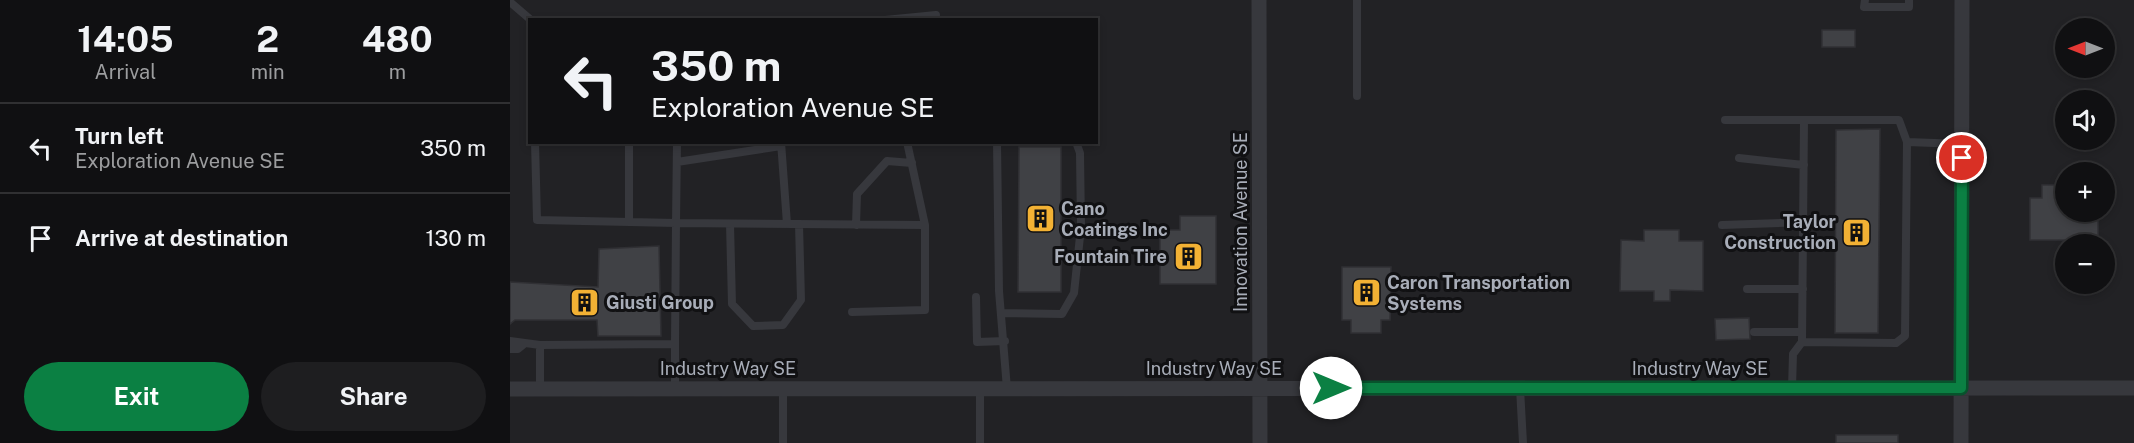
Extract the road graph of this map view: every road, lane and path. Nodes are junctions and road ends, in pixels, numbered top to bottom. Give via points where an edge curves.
1 (1260, 0) edge
2 (1357, 0) edge
3 (1865, 0) edge
4 (1909, 0) edge
5 (1962, 0) edge
6 (510, 2) edge
7 (529, 18) edge
8 (905, 18) edge
9 (935, 18) edge
10 (1357, 96) dead end
11 (1725, 120) dead end
12 (1804, 120) junction
13 (1906, 142) junction
14 (535, 144) edge
15 (629, 144) edge
16 (677, 144) edge
17 (781, 144) edge
18 (907, 144) edge
19 (997, 144) edge
20 (1077, 144) edge
21 (1962, 144) junction
22 (1739, 158) dead end
23 (677, 162) junction
24 (912, 163) junction
25 (1804, 165) junction
26 (628, 222) junction
27 (1804, 222) junction
28 (676, 223) junction
29 (730, 224) junction
30 (787, 224) junction
31 (799, 224) junction
32 (856, 225) junction
33 (925, 225) junction
34 (1722, 225) dead end
35 (1747, 289) dead end
36 (1803, 289) junction
37 (976, 297) dead end
38 (852, 312) dead end
39 (1002, 313) junction
40 (1754, 332) dead end
41 (1803, 332) junction
42 (510, 341) edge
43 (1005, 341) junction
44 (1802, 342) junction
45 (675, 344) junction
46 (523, 345) junction
47 (540, 345) junction
48 (510, 349) edge
49 (1260, 388) junction
50 (1520, 388) junction
51 (1792, 388) junction
52 (1961, 388) junction
53 (2134, 388) edge
54 (510, 389) edge
55 (540, 389) junction
56 (675, 389) junction
57 (783, 389) junction
58 (981, 389) junction
59 (1006, 389) junction
60 (783, 443) edge
61 (981, 443) edge
62 (1260, 443) edge
63 (1523, 443) edge
64 (1961, 443) edge

1 - 49 street, Innovation Avenue SE
2 - 10 lane
3 - 4 lane via 1864,7 1909,8
5 - 21 street
6 - 7 lane
8 - 9 lane via 936,15
11 - 12 lane
12 - 13 lane via 1899,120
12 - 25 lane
13 - 21 lane
13 - 44 lane via 1905,336 1896,343
14 - 26 lane via 537,220
15 - 26 lane
16 - 23 lane
17 - 23 lane
17 - 30 lane
18 - 24 lane
19 - 39 lane
20 - 39 lane via 1081,227 1074,293 1062,314
21 - 52 street
22 - 25 lane
23 - 28 lane
24 - 32 lane via 887,161 872,175 857,194
24 - 33 lane
25 - 27 lane
26 - 28 lane
27 - 34 lane
27 - 36 lane
28 - 29 lane
28 - 45 lane
29 - 30 lane
29 - 31 lane via 732,304 753,326 783,325 801,300
30 - 31 lane
31 - 32 lane
32 - 33 lane
33 - 38 lane via 925,310
35 - 36 lane
36 - 41 lane
37 - 43 lane via 977,342
39 - 43 lane
40 - 41 lane
41 - 44 lane
42 - 46 lane
43 - 59 lane
44 - 51 lane via 1793,354
45 - 47 lane
45 - 56 lane
46 - 47 lane
46 - 48 lane
47 - 55 lane
49 - 50 street, Industry Way SE
49 - 59 street, Industry Way SE
49 - 62 street, Innovation Avenue SE
50 - 51 street, Industry Way SE
50 - 63 lane
51 - 52 street, Industry Way SE
52 - 53 street, Industry Way SE
52 - 64 street
54 - 55 street, Industry Way SE
55 - 56 street, Industry Way SE
56 - 57 street, Industry Way SE
57 - 58 street, Industry Way SE
57 - 60 lane
58 - 59 street, Industry Way SE
58 - 61 lane

